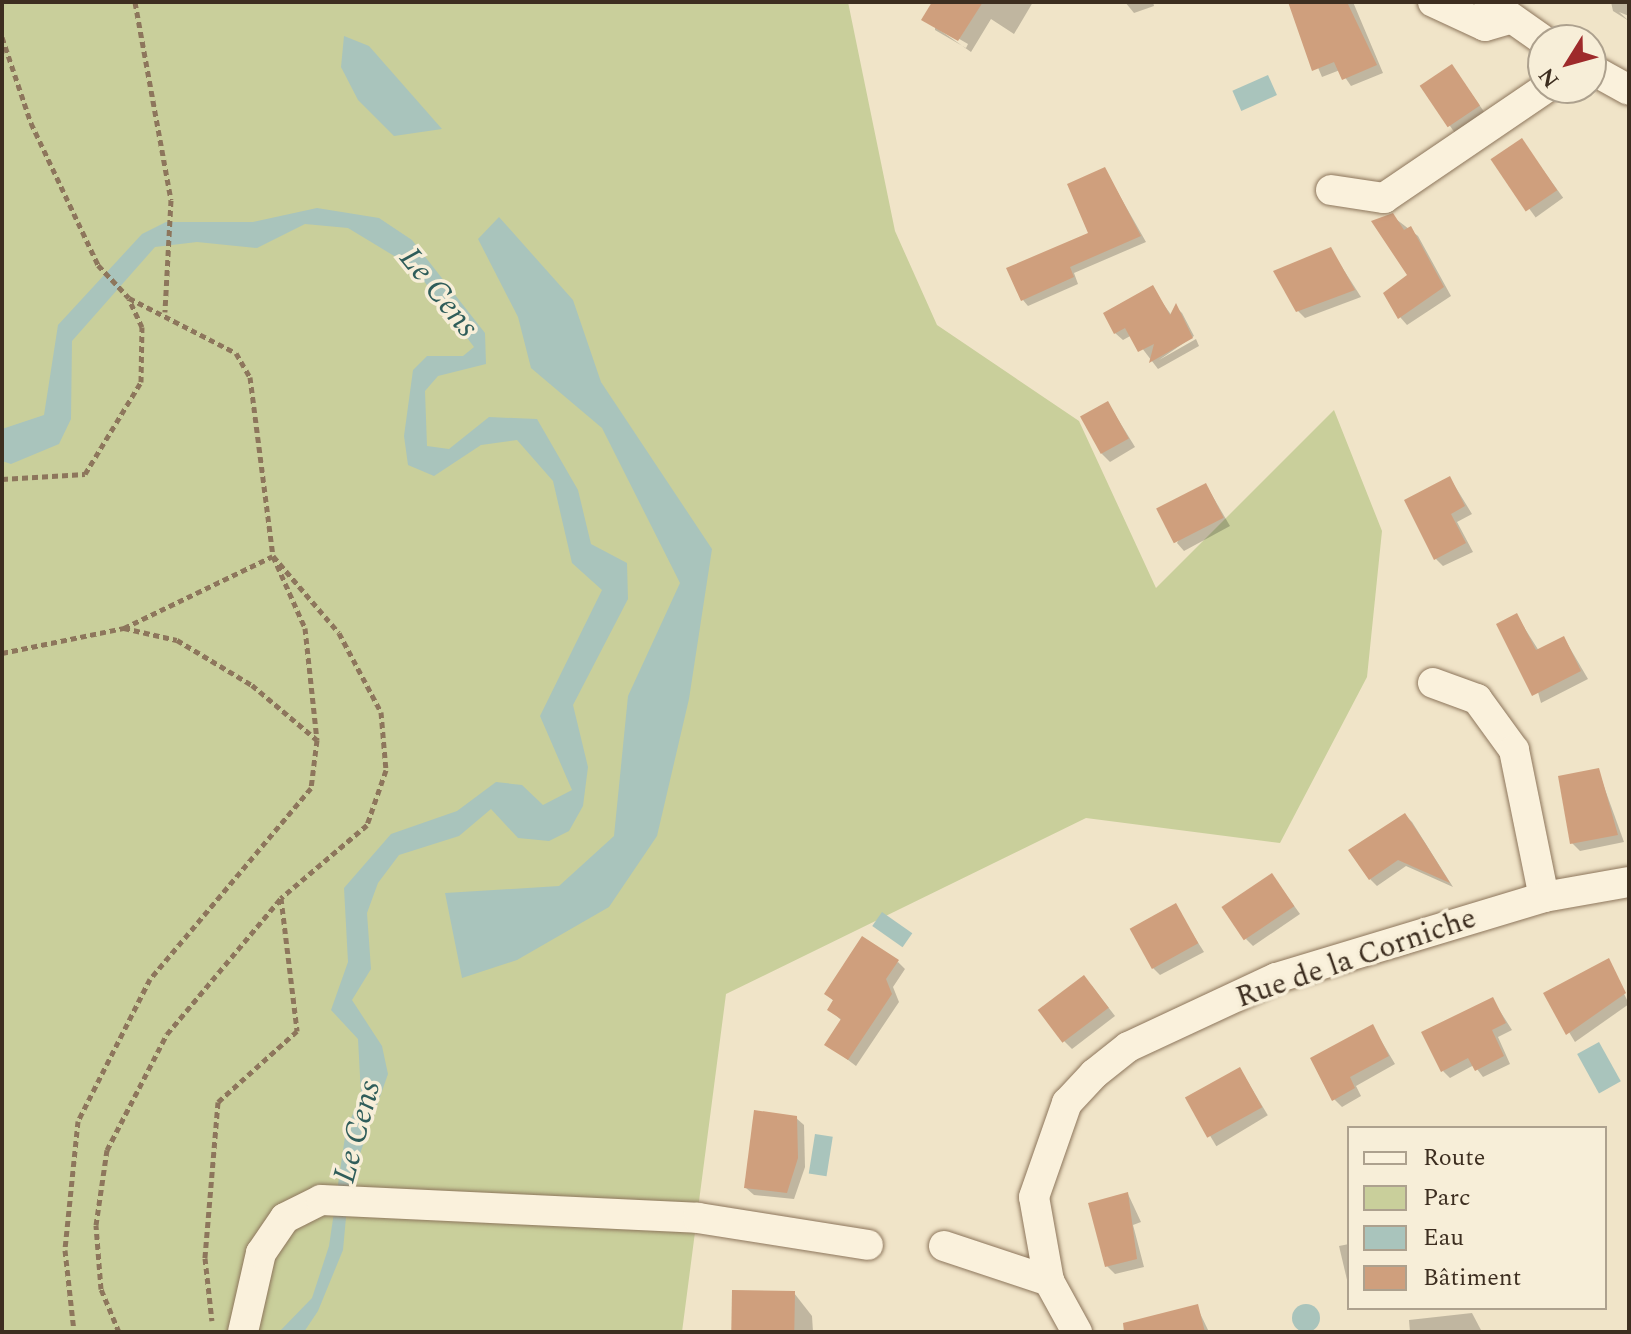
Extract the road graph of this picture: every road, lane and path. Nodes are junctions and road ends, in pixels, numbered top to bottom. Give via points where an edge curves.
1 (135, 2) edge
2 (1433, 2) edge
3 (1499, 10) edge
4 (1527, 29) edge
5 (2, 37) edge
6 (1607, 78) edge
7 (1629, 90) edge
8 (1527, 101) edge
9 (1331, 190) dead end
10 (127, 296) junction
11 (165, 312) junction
12 (2, 479) edge
13 (273, 556) junction
14 (124, 628) junction
15 (2, 653) edge
16 (1433, 683) dead end
17 (317, 740) junction
18 (1629, 882) edge
19 (1544, 897) junction
20 (281, 898) junction
21 (868, 1245) dead end
22 (944, 1246) dead end
23 (1049, 1281) junction
24 (74, 1332) edge
25 (119, 1332) edge
26 (213, 1332) edge
27 (243, 1332) edge
28 (1077, 1332) edge

1 - 11 path via 171,200
2 - 3 street via 1485,26
3 - 4 street
5 - 10 path via 31,123 98,265
6 - 7 street
8 - 9 street via 1384,198
10 - 11 path
10 - 12 path via 142,327 141,382 108,441 85,474
11 - 13 path via 236,353 250,377
13 - 14 path
13 - 17 path via 305,628
13 - 20 path via 339,633 374,699 386,770 367,825
14 - 15 path
14 - 17 path via 177,640 252,685
16 - 19 street via 1477,699 1514,750
17 - 24 path via 311,788 150,979 78,1121 65,1250
18 - 19 street, Rue de la Corniche
19 - 23 street, Rue de la Corniche via 1276,978 1116,1056 1067,1103 1048,1143 1034,1197
20 - 25 path via 167,1034 107,1150 96,1225 101,1289
20 - 26 path via 297,1031 218,1102 205,1258
21 - 27 street via 698,1218 321,1200 285,1218 261,1253
22 - 23 street
23 - 28 street, Rue de la Corniche

